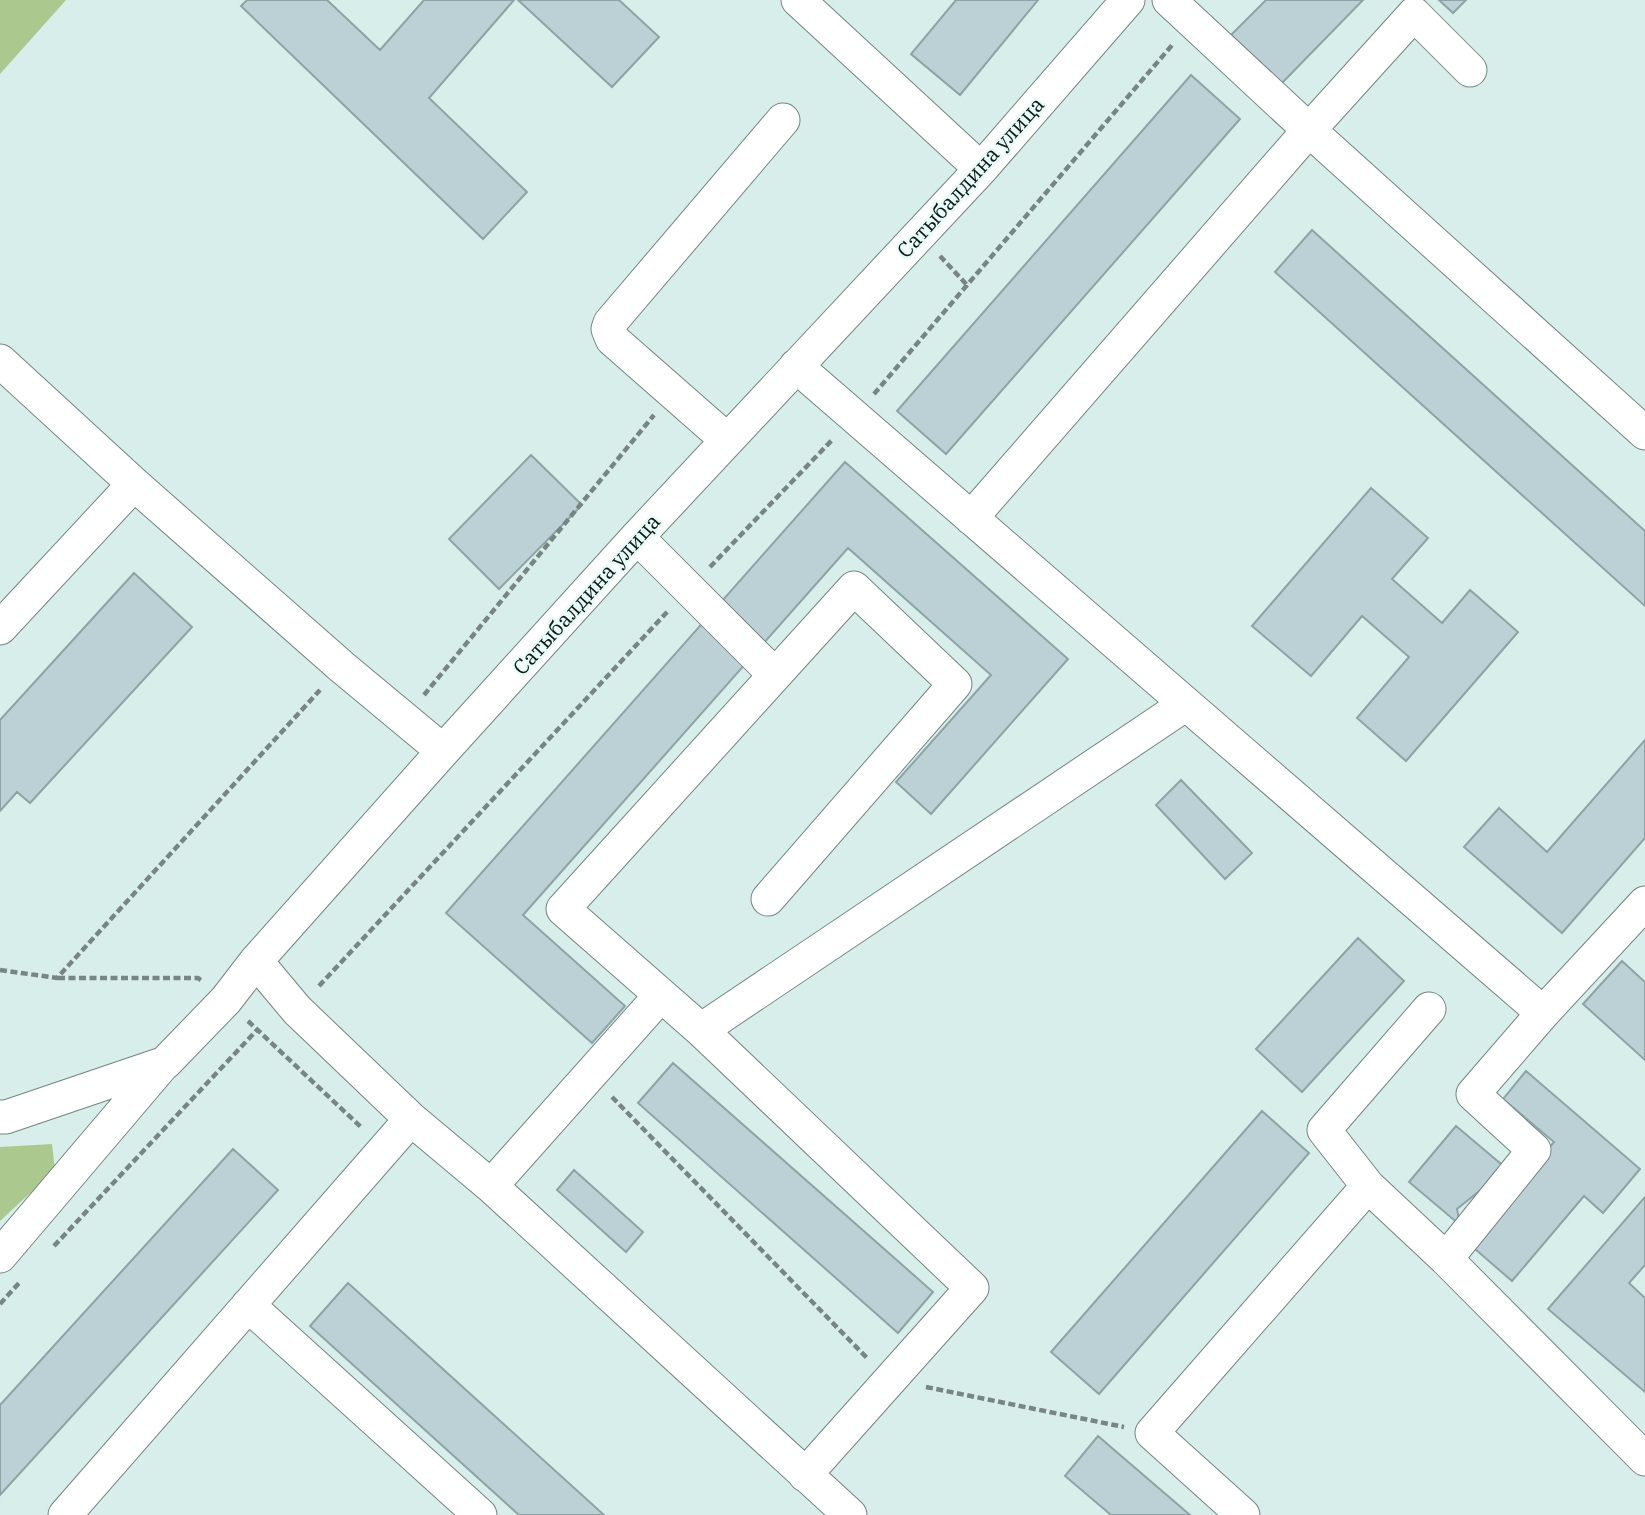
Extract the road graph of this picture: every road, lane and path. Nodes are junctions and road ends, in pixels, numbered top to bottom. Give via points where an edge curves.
1 (798, 0) edge
2 (1128, 0) edge
3 (1180, 11) edge
4 (1469, 71) dead end
5 (783, 120) dead end
6 (1309, 130) junction
7 (981, 169) junction
8 (0, 361) edge
9 (796, 366) junction
10 (673, 393) junction
11 (854, 417) junction
12 (1645, 433) edge
13 (727, 440) junction
14 (134, 484) junction
15 (971, 518) junction
16 (637, 537) junction
17 (688, 590) junction
18 (0, 628) edge
19 (342, 667) junction
20 (774, 674) junction
21 (1186, 704) junction
22 (404, 719) junction
23 (443, 751) junction
24 (768, 899) dead end
25 (1639, 922) edge
26 (256, 961) junction
27 (0, 970) edge
28 (661, 995) junction
29 (1429, 1009) dead end
30 (297, 1010) junction
31 (1543, 1013) junction
32 (257, 1030) dead end
33 (701, 1030) junction
34 (165, 1063) junction
35 (590, 1075) junction
36 (0, 1117) edge
37 (411, 1119) junction
38 (491, 1186) junction
39 (1368, 1186) junction
40 (48, 1253) dead end
41 (0, 1256) edge
42 (1446, 1259) junction
43 (19, 1283) dead end
44 (0, 1304) edge
45 (248, 1305) junction
46 (888, 1380) junction
47 (1152, 1433) junction
48 (1644, 1455) edge
49 (805, 1475) junction
50 (65, 1515) edge
51 (480, 1515) edge
52 (850, 1515) edge
53 (1243, 1515) edge

1 - 7 street
2 - 7 street, Сатыбалдина улица
3 - 6 street
3 - 11 path
4 - 6 street via 1414,14
5 - 10 street via 610,323 612,339
6 - 12 street
6 - 15 street
7 - 9 street, Сатыбалдина улица
8 - 14 street
9 - 11 street
9 - 13 street, Сатыбалдина улица
10 - 13 street
10 - 22 path
11 - 15 street
11 - 17 path
13 - 16 street, Сатыбалдина улица
14 - 18 street
14 - 19 street
15 - 21 street
16 - 17 street
16 - 23 street, Сатыбалдина улица
17 - 20 street
17 - 30 path
19 - 22 street
19 - 27 path via 57,978
20 - 24 street via 854,588 955,684
20 - 28 street via 563,909
21 - 31 street
21 - 33 street
22 - 23 street
23 - 26 street, Сатыбалдина улица
25 - 31 street
26 - 30 street
26 - 34 street, Сатыбалдина улица via 226,1000
28 - 33 street
28 - 35 street
29 - 39 street via 1324,1130
30 - 37 street
31 - 42 street via 1473,1094 1534,1150
32 - 40 path
33 - 46 street via 972,1288
34 - 36 street, Сатыбалдина улица
34 - 41 street
35 - 38 street
35 - 46 path
37 - 38 street
37 - 45 street
38 - 49 street
39 - 42 street
39 - 47 street
42 - 48 street
43 - 44 path
45 - 50 street
45 - 51 street
46 - 47 path
46 - 49 street
47 - 53 street
49 - 52 street

